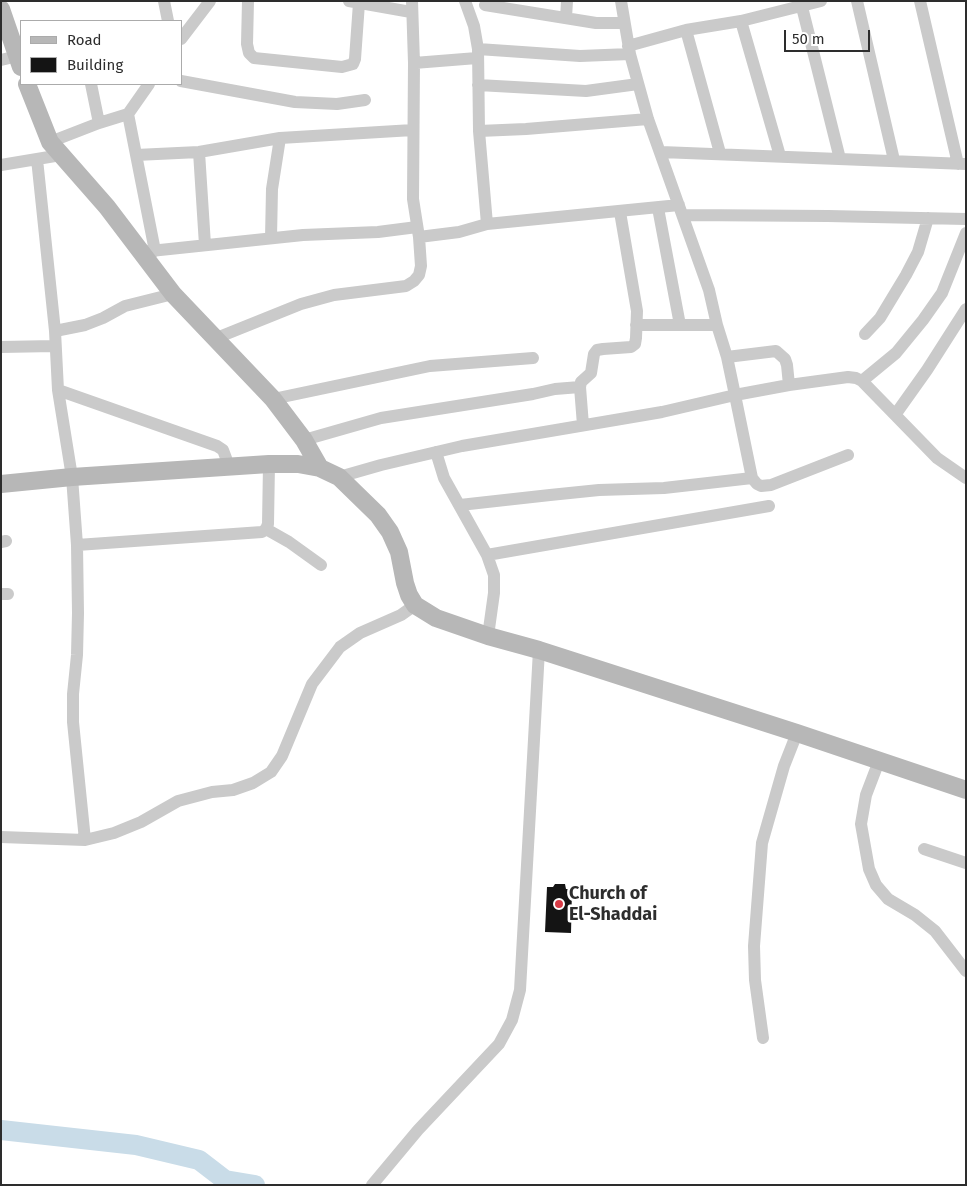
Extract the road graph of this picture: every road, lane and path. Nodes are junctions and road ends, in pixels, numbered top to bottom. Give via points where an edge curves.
1 (164, 1) edge
2 (210, 1) edge
3 (248, 1) edge
4 (567, 1) edge
5 (621, 1) edge
6 (821, 1) edge
7 (857, 1) edge
8 (920, 1) edge
9 (354, 2) edge
10 (466, 3) edge
11 (485, 3) edge
12 (412, 6) edge
13 (802, 7) junction
14 (1, 9) edge
15 (566, 18) junction
16 (168, 20) edge
17 (741, 21) junction
18 (624, 23) junction
19 (686, 30) junction
20 (182, 39) edge
21 (629, 50) junction
22 (15, 52) edge
23 (478, 54) junction
24 (414, 62) junction
25 (182, 81) edge
26 (638, 84) junction
27 (27, 85) edge
28 (90, 85) edge
29 (148, 85) edge
30 (478, 85) junction
31 (366, 100) dead end
32 (128, 114) junction
33 (648, 119) junction
34 (99, 123) junction
35 (413, 130) junction
36 (479, 131) junction
37 (280, 138) junction
38 (56, 148) junction
39 (199, 152) junction
40 (661, 152) junction
41 (720, 153) junction
42 (136, 155) junction
43 (780, 156) junction
44 (37, 159) junction
45 (840, 159) junction
46 (894, 160) junction
47 (962, 164) edge
48 (1, 165) edge
49 (658, 208) junction
50 (681, 210) junction
51 (620, 212) junction
52 (928, 218) junction
53 (966, 219) edge
54 (486, 224) junction
55 (418, 232) junction
56 (966, 233) edge
57 (271, 238) junction
58 (204, 245) junction
59 (148, 251) junction
60 (173, 294) junction
61 (966, 308) edge
62 (636, 325) junction
63 (680, 325) junction
64 (717, 325) junction
65 (54, 332) junction
66 (865, 334) dead end
67 (214, 339) junction
68 (54, 346) junction
69 (1, 347) edge
70 (727, 357) junction
71 (532, 358) dead end
72 (862, 381) junction
73 (789, 385) junction
74 (580, 387) junction
75 (58, 390) junction
76 (735, 396) junction
77 (272, 399) junction
78 (895, 416) junction
79 (583, 425) junction
80 (304, 440) junction
81 (436, 452) junction
82 (848, 455) dead end
83 (269, 464) junction
84 (229, 466) junction
85 (320, 468) junction
86 (72, 477) junction
87 (339, 477) junction
88 (752, 478) junction
89 (966, 478) edge
90 (1, 484) edge
91 (460, 505) junction
92 (769, 506) dead end
93 (266, 529) junction
94 (77, 545) junction
95 (487, 555) junction
96 (322, 565) dead end
97 (415, 606) junction
98 (488, 636) junction
99 (539, 650) junction
100 (797, 733) junction
101 (878, 761) junction
102 (966, 790) edge
103 (1, 837) edge
104 (85, 840) junction
105 (924, 850) dead end
106 (966, 863) edge
107 (966, 971) edge
108 (763, 1038) dead end
109 (372, 1185) edge

1 - 16 street
2 - 20 street
3 - 9 street via 247,44 254,58 342,67 353,64 355,59
4 - 15 street
5 - 18 street
6 - 13 street
7 - 46 street
8 - 47 street
9 - 12 street
10 - 11 street
10 - 23 street via 474,26
11 - 15 street
12 - 24 street
13 - 17 street
13 - 45 street
14 - 22 street
15 - 18 street
17 - 19 street
17 - 43 street
18 - 21 street
19 - 21 street
19 - 41 street
21 - 23 street via 580,56
21 - 26 street
23 - 24 street
23 - 30 street
24 - 35 street
25 - 31 street via 294,102 337,104
26 - 30 street via 586,91
26 - 33 street
27 - 38 street
28 - 34 street
29 - 32 street
30 - 36 street
32 - 34 street
32 - 42 street
33 - 36 street
33 - 40 street
34 - 38 street
35 - 37 street
35 - 55 street via 413,199
36 - 54 street
37 - 39 street
37 - 57 street via 272,188
38 - 44 street
38 - 59 street
39 - 42 street
39 - 58 street
40 - 41 street
40 - 50 street
41 - 43 street
42 - 59 street
43 - 45 street
44 - 48 street
44 - 65 street
45 - 46 street
46 - 47 street
49 - 50 street
49 - 51 street
49 - 63 street
50 - 52 street
50 - 64 street via 709,290
51 - 54 street
51 - 62 street via 637,311
52 - 53 street
52 - 66 street via 914,260 880,318
54 - 55 street via 459,232
55 - 57 street
55 - 67 street via 421,266 419,275 406,286 334,295 301,304
56 - 72 street via 942,293 896,353
57 - 58 street
58 - 59 street
59 - 60 street
60 - 65 street via 125,306 85,325
60 - 67 street
61 - 78 street
62 - 63 street
62 - 74 street via 635,344 631,347 597,350 591,373
63 - 64 street
64 - 70 street
65 - 68 street
67 - 77 street
68 - 69 street
68 - 75 street
70 - 73 street via 776,351 785,359
70 - 76 street
71 - 77 street via 430,366
72 - 73 street via 848,377
72 - 78 street
73 - 76 street
74 - 79 street
74 - 80 street via 550,389 381,418
75 - 84 street via 217,446 223,450
75 - 86 street
76 - 79 street
76 - 88 street
77 - 80 street
78 - 89 street via 936,458
79 - 81 street
80 - 85 street
81 - 87 street
81 - 91 street via 444,478
82 - 88 street via 771,485 762,486
83 - 84 street
83 - 85 street
83 - 93 street
84 - 86 street
85 - 87 street
86 - 90 street
86 - 94 street
87 - 97 street via 390,532
88 - 91 street
91 - 95 street
92 - 95 street
93 - 94 street via 257,533
93 - 96 street
94 - 104 street via 77,655 72,694
95 - 98 street via 494,575
97 - 98 street via 436,618
97 - 104 street via 360,633 340,647 312,684 282,756 271,772 233,790 178,800 141,822
98 - 99 street
99 - 100 street
99 - 109 street via 520,990 512,1020 499,1044 418,1130
100 - 101 street
100 - 108 street via 762,844 754,946
101 - 102 street
101 - 107 street via 866,795 861,824 869,869 876,885 888,899 935,932
103 - 104 street
105 - 106 street

